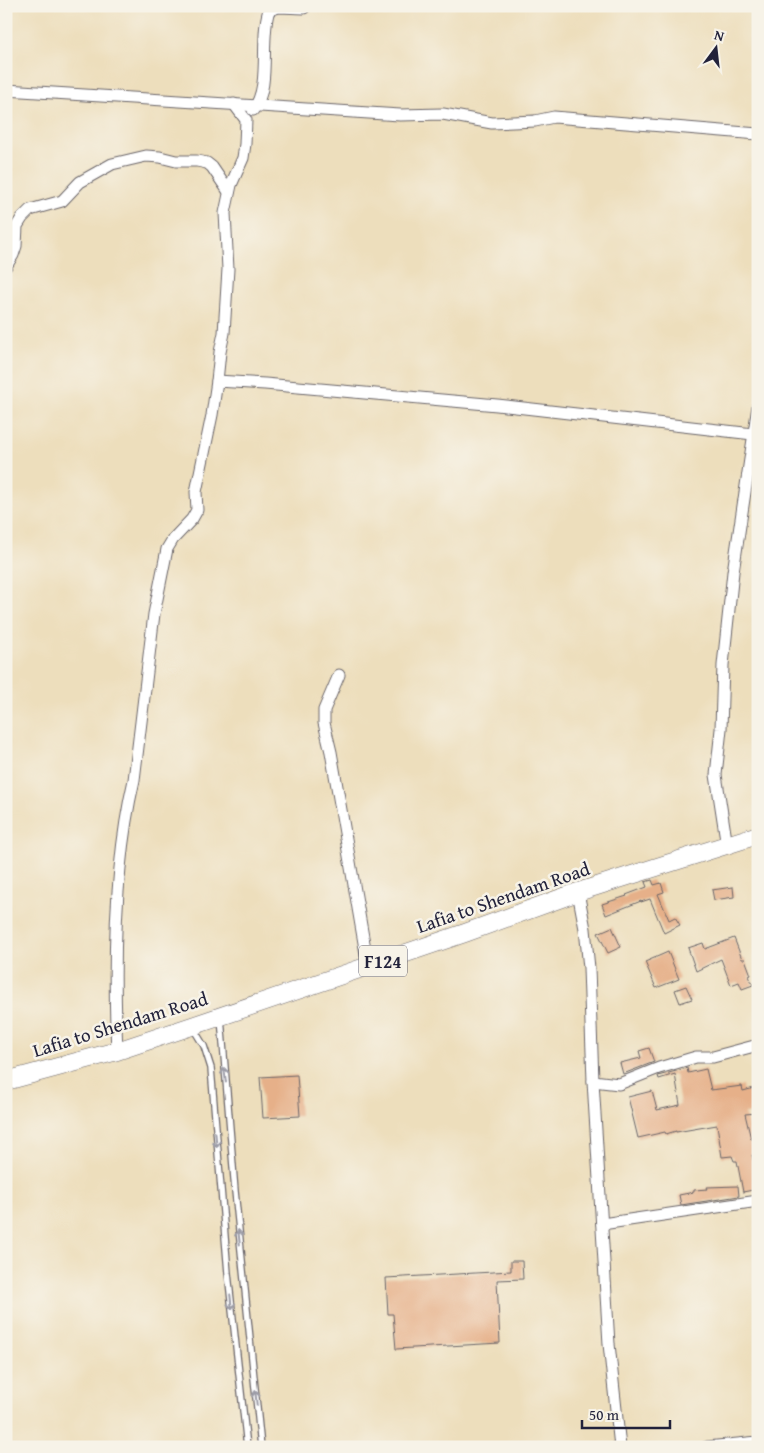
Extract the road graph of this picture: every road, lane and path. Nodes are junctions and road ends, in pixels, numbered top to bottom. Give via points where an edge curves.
1 (304, 8) dead end
2 (6, 90) edge
3 (234, 104) junction
4 (256, 106) junction
5 (246, 120) junction
6 (758, 134) edge
7 (230, 192) junction
8 (6, 266) edge
9 (217, 381) junction
10 (758, 406) edge
11 (753, 434) junction
12 (339, 675) dead end
13 (758, 835) edge
14 (727, 846) junction
15 (578, 892) junction
16 (368, 966) junction
17 (221, 1016) junction
18 (192, 1026) junction
19 (758, 1044) edge
20 (117, 1050) junction
21 (6, 1081) edge
22 (593, 1082) junction
23 (758, 1201) edge
24 (602, 1224) junction
25 (758, 1442) edge
26 (247, 1447) edge
27 (261, 1447) edge
28 (620, 1447) edge
29 (707, 1447) edge

1 - 4 street via 269,10 265,22 262,83
2 - 3 street
3 - 4 street
3 - 5 street
4 - 5 street
4 - 6 street via 400,115 443,114 492,123 554,117
5 - 7 street via 243,158
7 - 8 street via 207,163 146,156 112,164 80,182 62,202 30,210 17,226 16,246
7 - 9 street via 225,214 228,269 224,333
9 - 11 street via 497,406
9 - 20 street via 196,492 197,510 167,549 154,614 119,892 114,989
10 - 11 street
11 - 14 street via 733,572 716,775
12 - 16 street via 324,710 324,723
13 - 14 main road, Lafia to Shendam Road / F124
14 - 15 main road, Lafia to Shendam Road / F124
15 - 16 main road, Lafia to Shendam Road / F124
15 - 22 street via 590,968
16 - 17 main road, Lafia to Shendam Road / F124
17 - 18 main road, Lafia to Shendam Road / F124
27 -> 17 lane
18 - 20 main road, Lafia to Shendam Road / F124
18 -> 26 lane via 204,1046 211,1068
19 - 22 street via 713,1057 696,1057 619,1084
20 - 21 main road, Lafia to Shendam Road / F124
22 - 24 street
23 - 24 street
24 - 28 street via 609,1344
25 - 29 street

